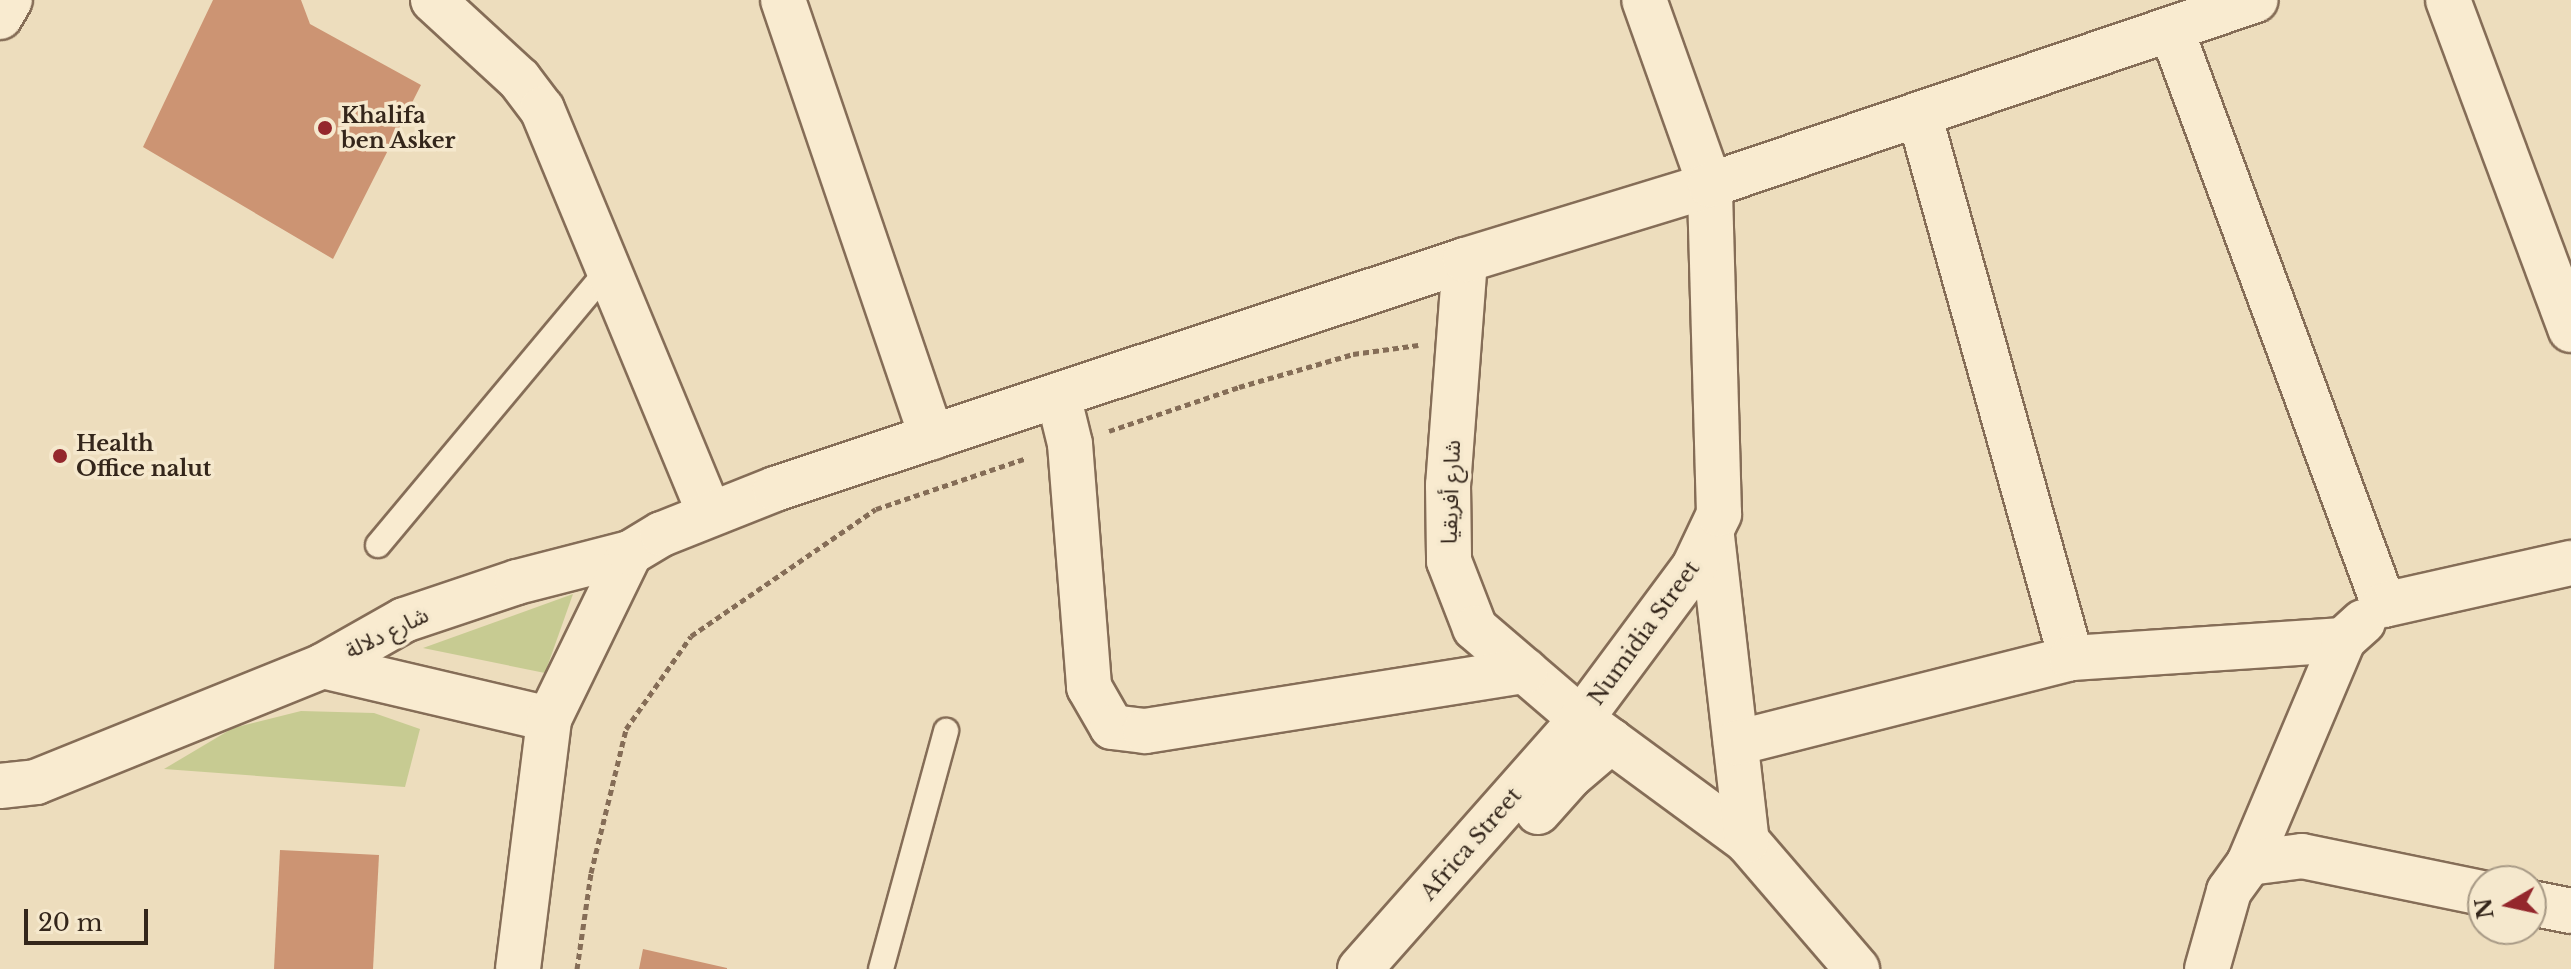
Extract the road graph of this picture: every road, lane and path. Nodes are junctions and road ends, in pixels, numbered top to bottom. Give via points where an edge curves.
1 (10, 0) edge
2 (433, 0) edge
3 (783, 0) edge
4 (1644, 0) edge
5 (2256, 0) edge
6 (2448, 0) edge
7 (0, 17) edge
8 (2171, 29) junction
9 (1919, 114) junction
10 (1710, 185) junction
11 (1465, 260) junction
12 (608, 270) junction
13 (2571, 330) edge
14 (1460, 340) junction
15 (1058, 395) junction
16 (932, 437) junction
17 (1070, 444) junction
18 (709, 513) junction
19 (1712, 536) junction
20 (378, 545) dead end
21 (630, 553) junction
22 (2571, 563) edge
23 (2384, 605) junction
24 (2343, 640) junction
25 (2071, 658) junction
26 (323, 666) junction
27 (1525, 671) junction
28 (549, 719) junction
29 (1596, 730) junction
30 (946, 731) dead end
31 (1736, 743) junction
32 (18, 784) edge
33 (0, 817) edge
34 (1747, 841) junction
35 (2249, 863) junction
36 (2467, 890) edge
37 (2547, 906) edge
38 (2571, 911) edge
39 (518, 969) edge
40 (577, 969) edge
41 (881, 969) edge
42 (1360, 969) edge
43 (1398, 969) edge
44 (1857, 969) edge
45 (2207, 969) edge

1 - 7 street
2 - 12 street via 519,79 542,109
3 - 16 street
4 - 10 street, Numidia Street
5 - 8 street, شارع دلالة
6 - 13 street
8 - 9 street, شارع دلالة
8 - 23 street
9 - 10 street, شارع دلالة
9 - 25 street
10 - 11 street, شارع دلالة
10 - 19 street, Numidia Street via 1719,514
11 - 14 street, شارع أفريقيا
11 - 15 street, شارع دلالة
12 - 18 street
12 - 20 lane
14 - 17 path via 1353,354
14 - 27 street, شارع أفريقيا via 1448,485 1449,561 1475,628
15 - 16 street, شارع دلالة
15 - 17 street
16 - 18 street, شارع دلالة
17 - 27 street via 1089,687 1112,727 1145,731
17 - 40 path via 876,509 691,636 626,729 591,873
18 - 21 street, شارع دلالة
19 - 29 street, Numidia Street
19 - 31 street, Numidia Street
21 - 26 street, شارع دلالة via 517,582 404,620
21 - 28 street
22 - 23 street
23 - 24 street
24 - 25 street
24 - 35 street
25 - 31 street
26 - 28 street, شارع دلالة
26 - 32 street
27 - 29 street, شارع أفريقيا
28 - 39 street
29 - 34 street, Numidia Street
29 - 42 street, Africa Street
29 - 43 street via 1570,776
30 - 41 lane
31 - 34 street, Numidia Street
32 - 33 street
34 - 44 street, Numidia Street
35 - 36 street via 2302,856
35 - 45 street via 2229,891
37 - 38 street

